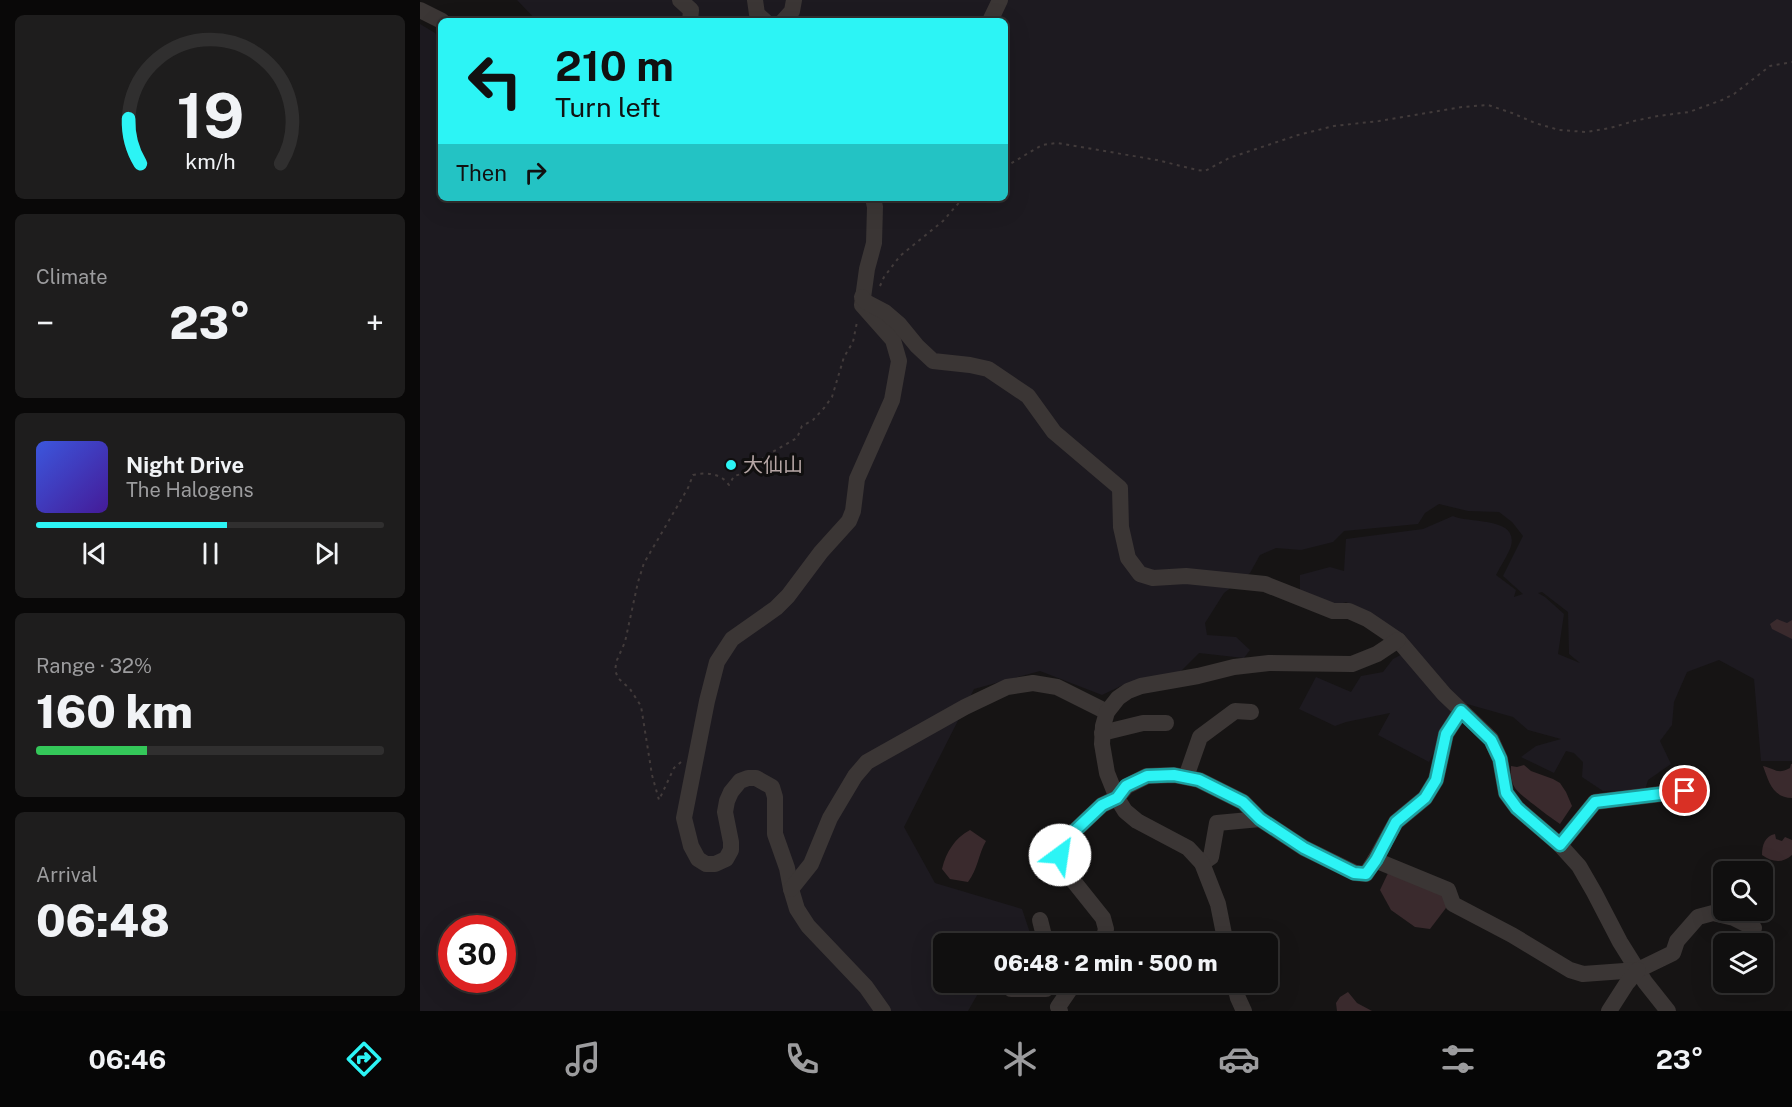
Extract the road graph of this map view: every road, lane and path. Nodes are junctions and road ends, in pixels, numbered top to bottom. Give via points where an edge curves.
1 (680, 0) edge
2 (754, 0) edge
3 (794, 0) edge
4 (1000, 0) edge
5 (420, 10) edge
6 (690, 18) edge
7 (762, 18) edge
8 (786, 18) edge
9 (991, 18) edge
10 (438, 19) edge
11 (1792, 62) edge
12 (1008, 165) edge
13 (874, 201) edge
14 (960, 201) edge
15 (863, 301) junction
16 (1398, 640) junction
17 (1461, 711) junction
18 (1107, 712) junction
19 (1251, 712) dead end
20 (1166, 723) dead end
21 (1102, 733) junction
22 (695, 761) junction
23 (1186, 777) junction
24 (1702, 789) dead end
25 (1117, 798) junction
26 (1260, 819) junction
27 (1560, 845) junction
28 (1376, 860) junction
29 (1202, 863) junction
30 (791, 890) junction
31 (1040, 920) dead end
32 (1754, 928) dead end
33 (1043, 933) edge
34 (1105, 933) edge
35 (1224, 933) edge
36 (1638, 970) junction
37 (1050, 993) edge
38 (1068, 993) edge
39 (1237, 993) edge
40 (1059, 1009) edge
41 (883, 1011) edge
42 (1244, 1011) edge
43 (1609, 1011) edge
44 (1668, 1011) edge

1 - 6 street via 691,10
2 - 7 street
3 - 8 street
4 - 9 street
5 - 10 street
11 - 12 path via 1770,66 1734,94 1689,112 1586,132 1559,130 1488,105 1462,106 1298,135 1229,158 1205,171 1058,143 1042,145
13 - 15 street via 874,243
14 - 15 path via 943,221 900,256 877,292
15 - 16 street via 885,312 933,361 987,369 1028,396 1054,432 1120,488 1121,527 1128,558 1140,574 1265,584 1333,611 1349,611
15 - 22 street via 892,339 899,361 892,400 857,479 853,511 788,596 732,639 724,650 717,662
15 - 22 path via 857,312 853,342 824,408 802,426 797,438 764,456 749,472 734,476 729,485 715,475 693,475 644,563 615,669 640,706 660,800 674,768 682,761
16 - 17 street
16 - 18 street via 1352,664 1269,663 1142,686 1128,691
17 - 27 street via 1491,740 1500,759 1506,793 1517,808
17 - 28 street via 1446,734 1436,780 1425,798 1396,822
18 - 21 street
18 - 30 street via 1057,687 1033,683 1008,687 945,718 867,762 830,818 811,864
19 - 23 street via 1235,711 1200,737
20 - 21 street via 1143,723
21 - 25 street via 1107,773
22 - 30 street via 684,818 698,859 716,864 726,859 731,850 727,801 740,781 756,778 772,787 775,796 776,834
23 - 25 street via 1147,776 1126,786
23 - 26 street via 1243,802
24 - 27 street via 1595,802
25 - 29 street via 1137,821 1188,848
25 - 34 street via 1102,805 1064,841 1060,855 1063,868 1103,918
26 - 28 street via 1304,848 1354,873 1366,874
26 - 29 street via 1217,823 1211,857
27 - 36 street via 1579,866
28 - 36 street via 1448,890 1453,904 1570,970 1584,974
29 - 35 street via 1218,904
30 - 41 street via 808,926 867,987
31 - 33 street
32 - 36 street via 1713,913 1698,917 1677,941 1673,952
36 - 43 street
36 - 44 street
37 - 40 street
38 - 40 street
39 - 42 street

